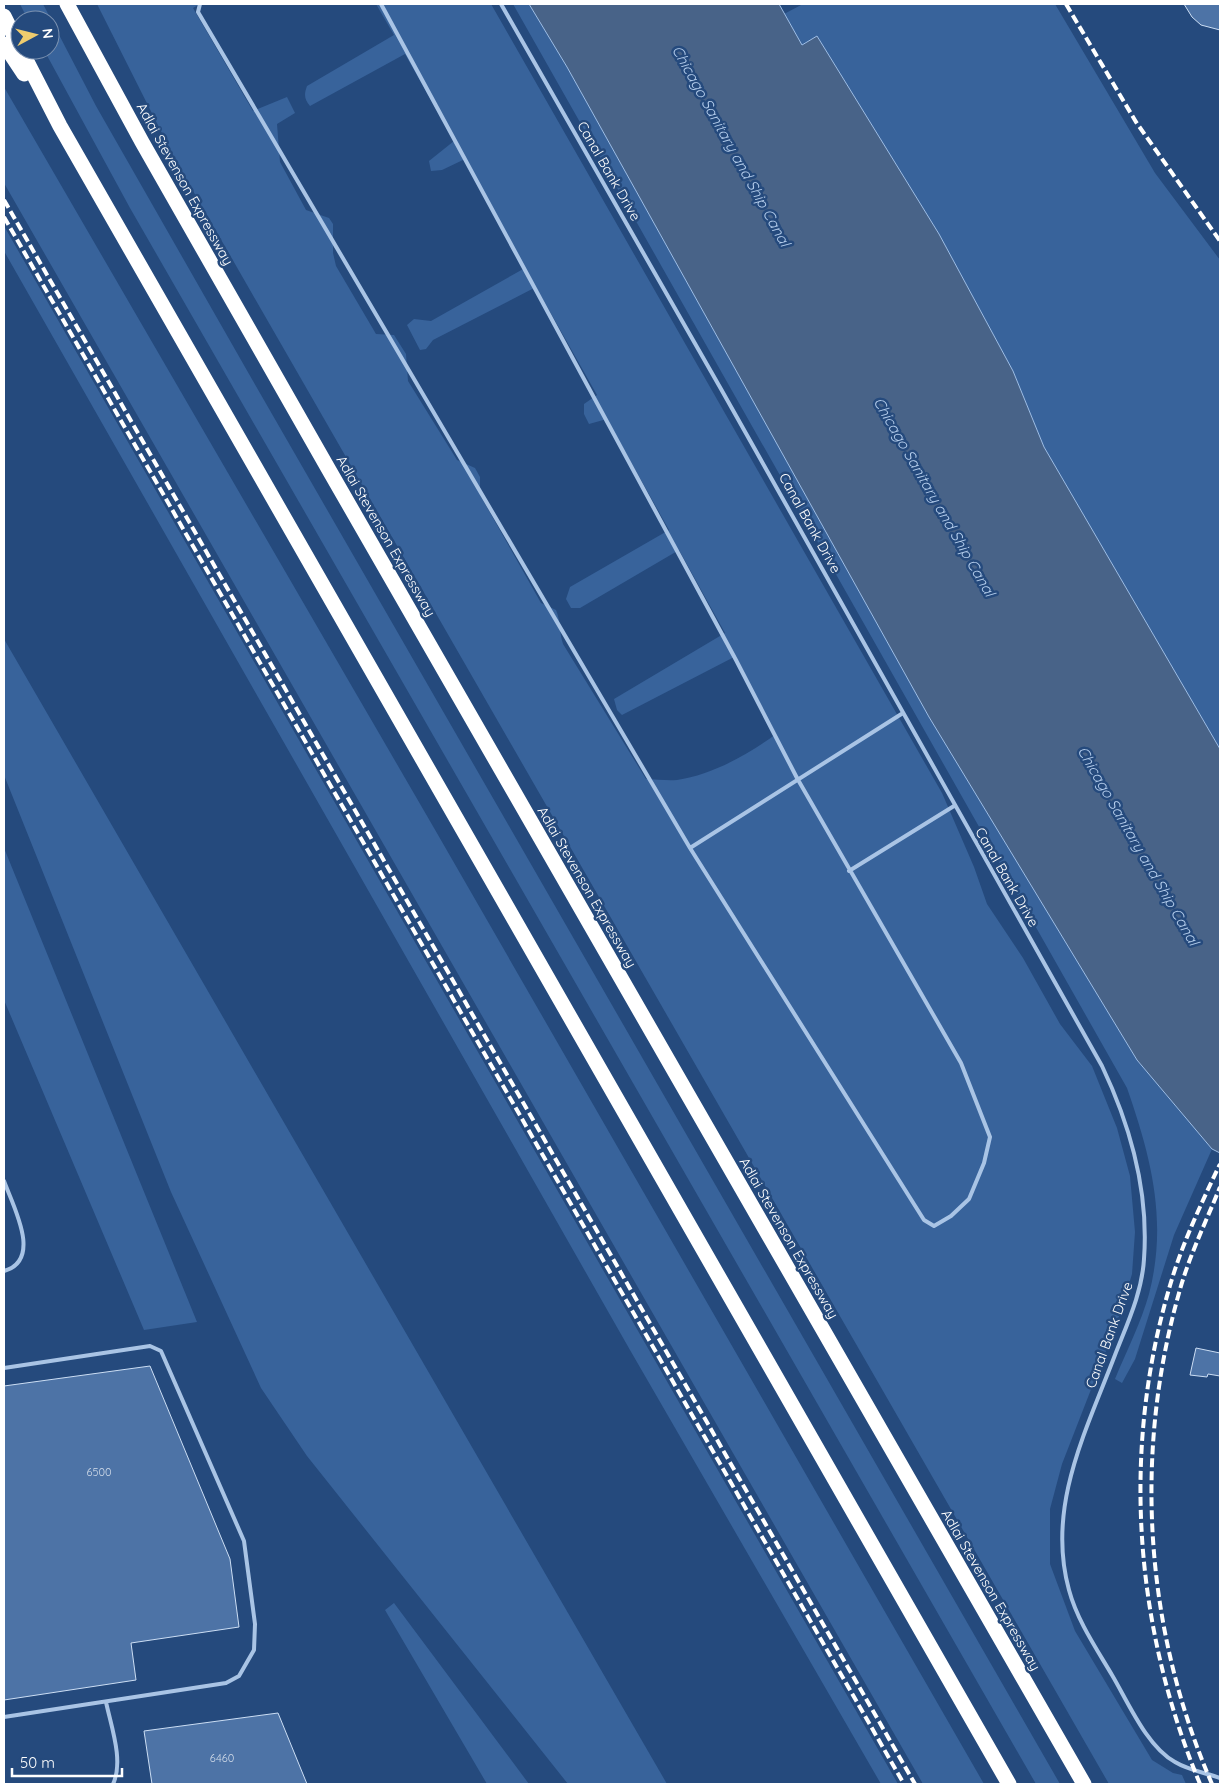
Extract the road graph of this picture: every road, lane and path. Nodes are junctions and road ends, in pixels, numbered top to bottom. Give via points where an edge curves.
1 (67, 4) edge
2 (200, 4) edge
3 (381, 4) edge
4 (500, 4) edge
5 (4, 16) edge
6 (10, 28) edge
7 (4, 44) edge
8 (26, 60) edge
9 (60, 126) junction
10 (903, 713) junction
11 (797, 778) junction
12 (954, 806) junction
13 (690, 848) junction
14 (848, 871) junction
15 (4, 1181) edge
16 (4, 1271) edge
17 (4, 1368) edge
18 (106, 1702) junction
19 (4, 1717) edge
20 (1220, 1778) edge
21 (112, 1784) edge
22 (1009, 1784) edge
23 (1084, 1784) edge

1 - 23 highway, Adlai Stevenson Expressway via 324,461
2 - 13 lane via 198,12
3 - 11 lane
4 - 10 lane, Canal Bank Drive
5 - 6 highway
7 - 9 highway
8 - 9 highway
9 - 22 highway
10 - 11 lane
10 - 12 lane, Canal Bank Drive
11 - 13 lane
11 - 14 lane
12 - 14 lane
12 - 20 lane, Canal Bank Drive via 1102,1066 1129,1131 1138,1164 1144,1230 1141,1285 1065,1490 1060,1540 1069,1591 1089,1635 1158,1749 1175,1762
13 - 14 lane via 924,1220 934,1226 969,1199 984,1163 990,1137 961,1063
15 - 16 lane via 23,1233 24,1246 18,1263
17 - 18 lane via 150,1346 161,1351 244,1540 255,1624 254,1650 239,1676 226,1683
18 - 19 lane
18 - 21 lane via 116,1751 116,1772

